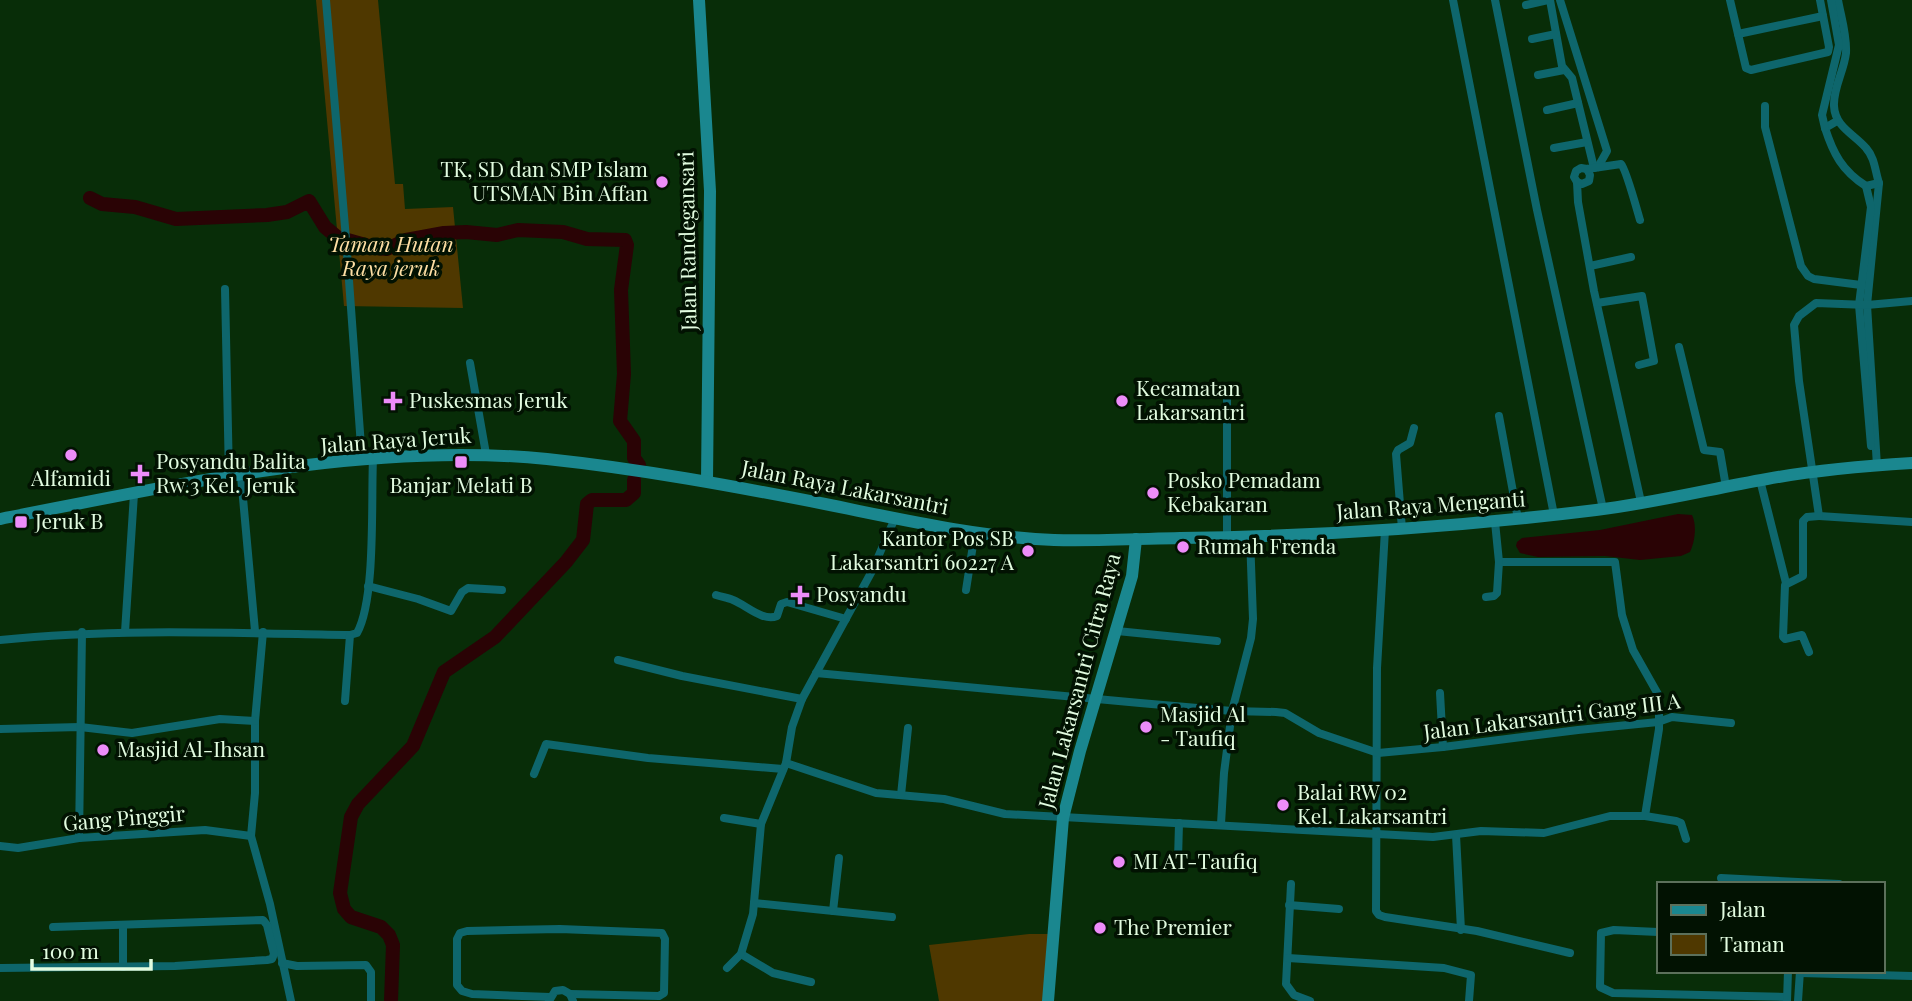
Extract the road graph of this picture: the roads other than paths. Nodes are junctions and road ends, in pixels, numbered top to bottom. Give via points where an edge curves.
1 (326, 0) edge
2 (699, 0) edge
3 (1453, 0) edge
4 (1495, 0) edge
5 (1549, 0) edge
6 (1560, 0) edge
7 (1730, 0) edge
8 (1820, 0) edge
9 (1831, 0) edge
10 (1838, 0) edge
11 (1526, 5) dead end
12 (1823, 16) junction
13 (1556, 34) junction
14 (1738, 34) junction
15 (1532, 39) dead end
16 (1564, 70) junction
17 (1538, 75) dead end
18 (1578, 103) junction
19 (1765, 106) dead end
20 (1547, 110) dead end
21 (1837, 121) junction
22 (1825, 128) junction
23 (1587, 142) junction
24 (1554, 148) dead end
25 (1593, 168) junction
26 (1879, 183) junction
27 (1866, 186) junction
28 (1640, 220) dead end
29 (1631, 257) dead end
30 (1590, 266) junction
31 (1861, 285) junction
32 (225, 289) dead end
33 (1912, 301) edge
34 (1597, 303) junction
35 (1863, 305) junction
36 (1679, 347) dead end
37 (470, 363) dead end
38 (1639, 365) dead end
39 (1227, 400) dead end
40 (1499, 415) dead end
41 (1414, 428) dead end
42 (486, 454) junction
43 (368, 459) junction
44 (547, 459) joint
45 (1912, 463) edge
46 (1875, 466) junction
47 (1813, 472) junction
48 (235, 477) junction
49 (1760, 480) junction
50 (707, 481) junction
51 (1726, 487) junction
52 (134, 494) junction
53 (1641, 502) junction
54 (1602, 509) junction
55 (1554, 515) junction
56 (1819, 516) junction
57 (895, 518) junction
58 (0, 519) edge
59 (1518, 519) junction
60 (1495, 522) junction
61 (1912, 522) edge
62 (1402, 529) junction
63 (1385, 530) junction
64 (975, 532) junction
65 (1250, 537) junction
66 (1227, 538) junction
67 (1136, 539) junction
68 (1499, 562) junction
69 (1786, 583) junction
70 (368, 586) junction
71 (502, 590) dead end
72 (966, 590) dead end
73 (716, 595) dead end
74 (1486, 597) dead end
75 (846, 619) junction
76 (1117, 631) junction
77 (82, 632) junction
78 (125, 632) junction
79 (259, 632) junction
80 (350, 635) junction
81 (0, 640) edge
82 (1217, 641) dead end
83 (1808, 652) dead end
84 (618, 660) dead end
85 (816, 673) junction
86 (1440, 693) dead end
87 (1095, 698) junction
88 (802, 699) junction
89 (345, 701) dead end
90 (1232, 711) junction
91 (255, 721) junction
92 (1658, 722) junction
93 (1731, 723) dead end
94 (80, 727) junction
95 (908, 728) dead end
96 (0, 729) edge
97 (1443, 747) junction
98 (1378, 752) junction
99 (784, 766) junction
100 (534, 774) dead end
101 (901, 795) junction
102 (1645, 816) junction
103 (1063, 817) junction
104 (724, 818) dead end
105 (1179, 823) junction
106 (761, 824) junction
107 (1221, 824) junction
108 (1378, 833) junction
109 (1456, 835) junction
110 (251, 836) junction
111 (79, 838) junction
112 (1686, 839) dead end
113 (0, 846) edge
114 (839, 858) dead end
115 (1178, 860) dead end
116 (1721, 878) dead end
117 (1779, 882) edge
118 (1291, 884) dead end
119 (754, 903) junction
120 (1289, 905) junction
121 (1339, 909) dead end
122 (833, 911) junction
123 (892, 917) dead end
124 (124, 926) junction
125 (53, 927) dead end
126 (1461, 930) junction
127 (1657, 932) edge
128 (1570, 953) dead end
129 (741, 954) junction
130 (1288, 958) junction
131 (282, 963) junction
132 (123, 967) junction
133 (0, 968) edge
134 (727, 968) dead end
135 (1788, 973) edge
136 (1800, 973) edge
137 (1828, 973) edge
138 (1912, 976) edge
139 (811, 982) dead end
140 (571, 997) edge
141 (550, 999) edge
142 (1787, 999) edge
143 (291, 1001) edge
144 (371, 1001) edge
145 (1048, 1001) edge
146 (1310, 1001) edge
147 (1469, 1001) edge
148 (1798, 1001) edge

1 - 43 street
2 - 50 main road, Jalan Randegansari via 710,191
3 - 55 street
4 - 54 street
5 - 11 street
5 - 13 street
6 - 25 street via 1607,151
7 - 14 street
8 - 12 street
9 - 22 street via 1839,45 1822,115
10 - 21 street via 1846,56 1834,107
12 - 14 street
12 - 14 street via 1828,52 1763,68 1746,68
13 - 15 street
13 - 16 street
16 - 17 street
16 - 18 street via 1572,78
18 - 20 street
18 - 23 street
19 - 31 street via 1765,127 1804,272 1814,279
21 - 22 street
21 - 26 street via 1867,149
22 - 27 street via 1833,153
23 - 24 street
23 - 25 street
25 - 28 street via 1625,167
25 - 30 street via 1581,168 1574,177
26 - 27 street
26 - 35 street
27 - 31 street via 1871,207
29 - 30 street
30 - 34 street
31 - 35 street
32 - 48 street
33 - 35 street
34 - 38 street via 1642,296 1654,361
34 - 53 street
35 - 46 street
35 - 47 street via 1816,303 1794,326
36 - 51 street via 1704,450 1720,452
37 - 42 street
39 - 66 street
40 - 59 street
41 - 62 street via 1410,443 1396,454
42 - 43 main road, Jalan Raya Jeruk
42 - 44 main road, Jalan Raya Jeruk
43 - 48 main road, Jalan Raya Jeruk
43 - 70 street
44 - 50 main road, Jalan Raya Lakarsantri
45 - 46 main road, Jalan Raya Menganti
46 - 47 main road, Jalan Raya Menganti
47 - 49 main road, Jalan Raya Menganti
47 - 56 street
48 - 52 main road, Jalan Raya Jeruk
48 - 79 street
49 - 51 main road, Jalan Raya Menganti
49 - 69 street
50 - 57 main road, Jalan Raya Lakarsantri
51 - 53 main road, Jalan Raya Menganti
52 - 58 main road, Jalan Raya Jeruk
52 - 78 street
53 - 54 main road, Jalan Raya Menganti
54 - 55 main road, Jalan Raya Menganti
55 - 59 main road, Jalan Raya Menganti
56 - 61 street
56 - 69 street via 1804,518 1803,576
57 - 64 main road, Jalan Raya Lakarsantri
57 - 75 street
59 - 60 main road, Jalan Raya Menganti
60 - 62 main road, Jalan Raya Menganti
60 - 68 street
62 - 63 main road, Jalan Raya Menganti
63 - 65 main road, Jalan Raya Menganti
63 - 98 street via 1377,668
64 - 67 main road, Jalan Raya Lakarsantri via 1049,540
64 - 72 street
65 - 66 main road, Jalan Raya Menganti
65 - 90 street via 1253,619
66 - 67 main road, Jalan Raya Menganti
67 - 76 main road, Jalan Lakarsantri Citra Raya via 1132,576
68 - 74 street via 1497,593
68 - 92 street via 1615,562 1622,615 1633,650 1659,696
69 - 83 street via 1783,638 1802,635
70 - 71 street via 449,611 468,588
70 - 80 street via 362,624
73 - 75 street via 770,618 787,602
75 - 85 street
76 - 82 street
76 - 87 main road, Jalan Lakarsantri Citra Raya
77 - 78 street
77 - 81 street
77 - 94 street
78 - 79 street
79 - 80 street
79 - 91 street
80 - 89 street
84 - 88 street
85 - 87 street
85 - 88 street
86 - 97 street
87 - 90 street
87 - 103 main road, Jalan Lakarsantri Citra Raya
88 - 99 street
90 - 98 street via 1285,713 1319,733
90 - 107 street
91 - 94 street via 220,719 132,733
91 - 110 street
92 - 93 street, Jalan Lakarsantri Gang III A via 1678,716
92 - 97 street, Jalan Lakarsantri Gang III A
92 - 102 street
94 - 96 street
94 - 111 street
95 - 101 street
97 - 98 street, Jalan Lakarsantri Gang III A
98 - 108 street
99 - 100 street via 648,758 546,744
99 - 101 street via 865,790
99 - 106 street
101 - 103 street via 944,799 1005,814
102 - 109 street via 1611,816 1545,833
102 - 112 street via 1681,823
103 - 105 street
103 - 145 main road, Jalan Lakarsantri Citra Raya
104 - 106 street
105 - 107 street
105 - 115 street
106 - 119 street
107 - 108 street
108 - 109 street
108 - 126 street via 1379,915
109 - 126 street
110 - 111 street, Gang Pinggir via 205,830
110 - 131 street
111 - 113 street, Gang Pinggir via 18,848
114 - 122 street
116 - 117 street
118 - 120 street
119 - 122 street
119 - 129 street
120 - 121 street
120 - 130 street
122 - 123 street
124 - 125 street
124 - 132 street
124 - 132 street via 263,920 274,954 267,960
126 - 128 street
127 - 142 street via 1601,933 1600,987 1613,993
129 - 134 street
129 - 139 street via 773,973
130 - 146 street via 1289,990
130 - 147 street via 1461,971 1471,975
131 - 143 street
131 - 144 street via 366,965 371,972
132 - 133 street
135 - 142 street
136 - 148 street
137 - 138 street
140 - 141 street via 559,990
140 - 141 street via 664,993 662,933 560,929 460,933 457,985 462,991

